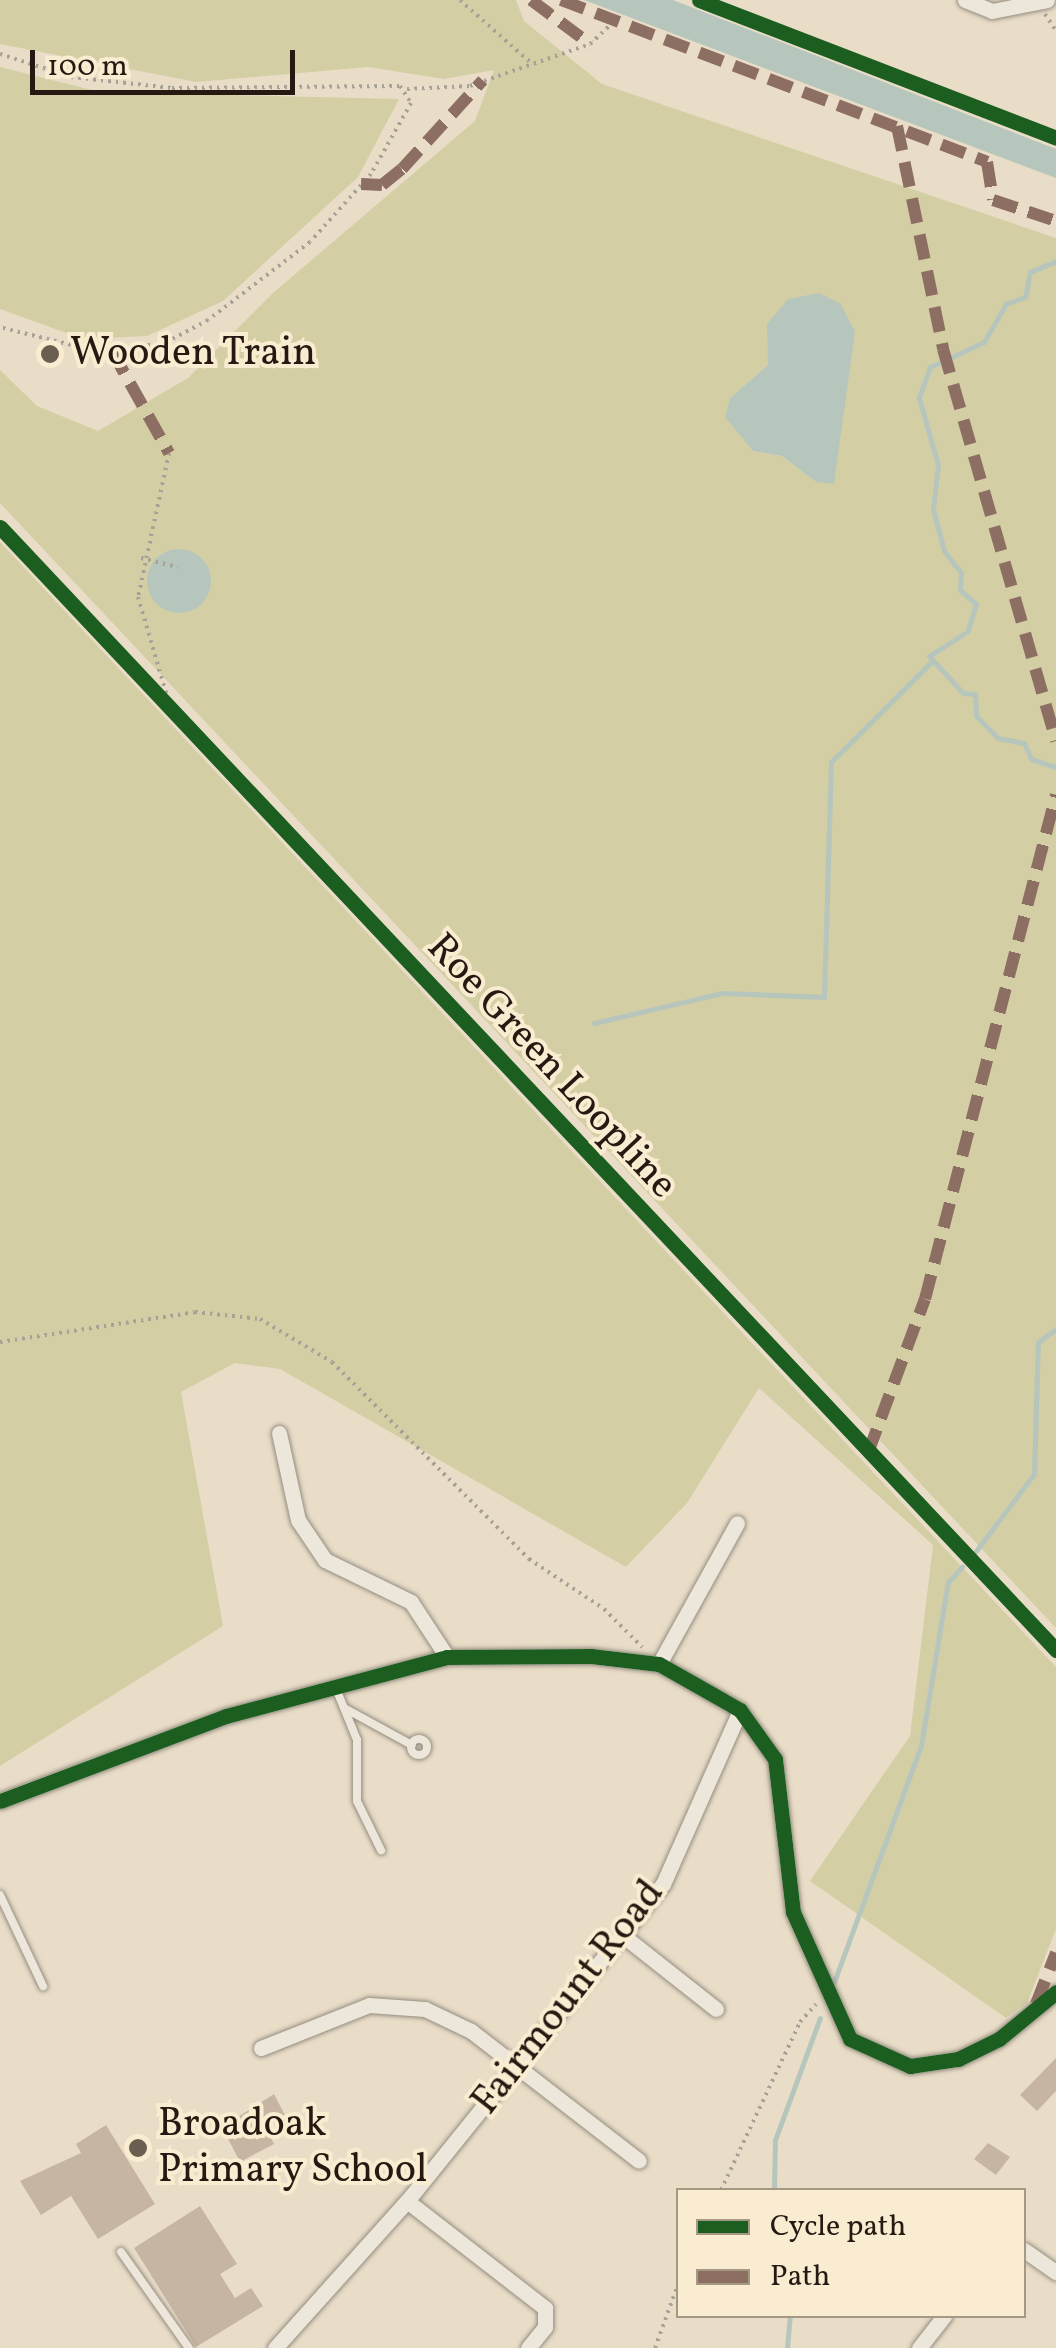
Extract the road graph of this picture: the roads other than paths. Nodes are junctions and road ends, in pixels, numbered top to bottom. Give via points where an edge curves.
1 (965, 0) edge
2 (1043, 1) edge
3 (280, 1433) dead end
4 (737, 1523) dead end
5 (447, 1657) junction
6 (660, 1664) junction
7 (335, 1686) junction
8 (343, 1706) junction
9 (740, 1710) junction
10 (412, 1745) dead end
11 (0, 1801) edge
12 (381, 1850) dead end
13 (0, 1896) edge
14 (622, 1934) junction
15 (42, 1986) dead end
16 (1056, 1992) edge
17 (716, 2008) dead end
18 (262, 2048) dead end
19 (514, 2067) junction
20 (639, 2161) dead end
21 (406, 2202) junction
22 (1026, 2251) edge
23 (121, 2252) dead end
24 (1056, 2272) edge
25 (942, 2318) edge
26 (189, 2348) edge
27 (275, 2348) edge
28 (528, 2348) edge
29 (918, 2348) edge

1 - 2 street via 992,11
3 - 5 street via 298,1520 324,1560 411,1602
4 - 6 street
5 - 6 street via 591,1656
5 - 7 street
6 - 9 street
7 - 8 lane
7 - 11 street via 226,1716
8 - 10 lane
8 - 12 lane via 357,1740 357,1801
9 - 14 street, Fairmount Road via 693,1830
9 - 16 street via 775,1759 793,1912 850,2039 910,2066 978,2052
13 - 15 lane
14 - 17 street
14 - 19 street, Fairmount Road
18 - 19 street via 340,2012 399,2004 451,2018
19 - 20 street
19 - 21 street, Fairmount Road
21 - 27 street, Fairmount Road
21 - 28 street via 545,2308 545,2328
22 - 24 street
23 - 26 lane
25 - 29 street

